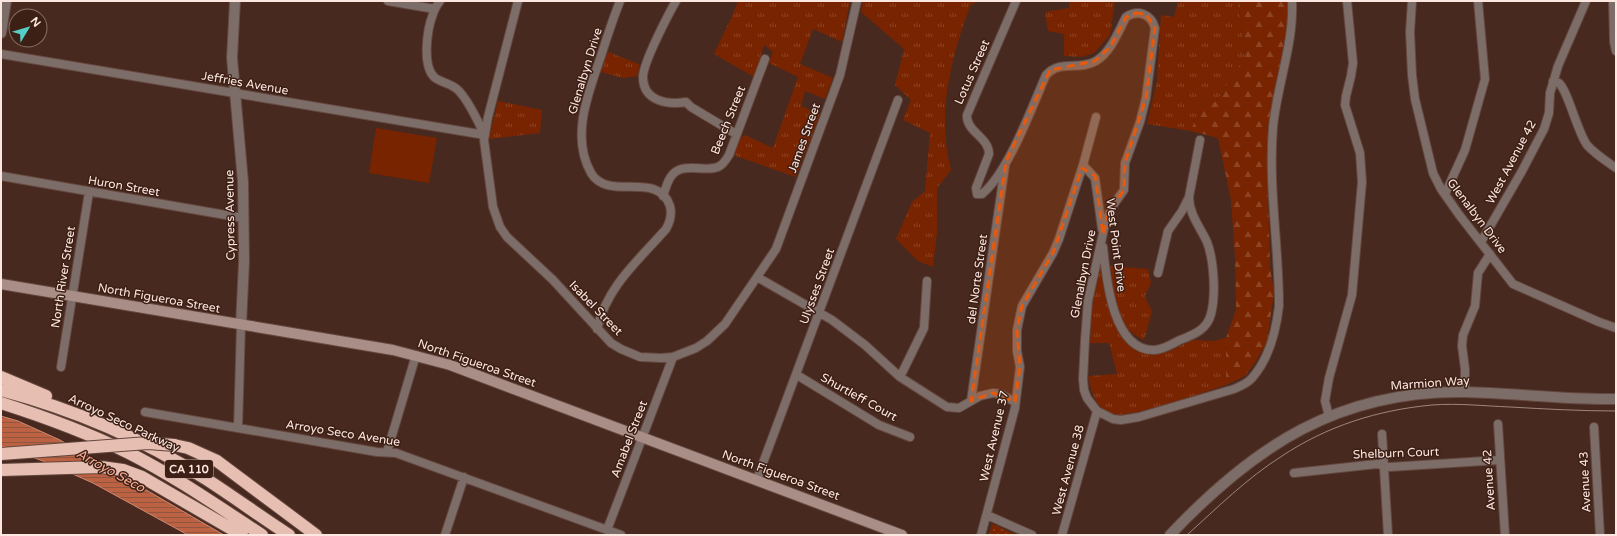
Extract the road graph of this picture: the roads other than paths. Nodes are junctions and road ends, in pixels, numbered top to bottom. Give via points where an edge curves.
1 (6, 1) edge
2 (235, 1) edge
3 (388, 1) edge
4 (440, 1) edge
5 (518, 1) edge
6 (620, 1) edge
7 (676, 1) edge
8 (857, 1) edge
9 (1016, 1) edge
10 (1292, 1) edge
11 (1347, 1) edge
12 (1412, 1) edge
13 (1478, 1) edge
14 (1586, 1) edge
15 (1613, 1) edge
16 (435, 9) junction
17 (1, 33) edge
18 (1616, 51) edge
19 (1, 54) edge
20 (765, 59) dead end
21 (1554, 81) junction
22 (236, 94) junction
23 (898, 100) dead end
24 (1096, 117) dead end
25 (736, 134) junction
26 (485, 135) junction
27 (1200, 140) dead end
28 (1006, 161) junction
29 (1084, 165) junction
30 (1616, 168) edge
31 (1, 176) edge
32 (89, 192) junction
33 (977, 194) joint
34 (1445, 194) junction
35 (663, 196) junction
36 (1189, 197) junction
37 (243, 218) junction
38 (1103, 235) junction
39 (1481, 242) junction
40 (1490, 254) junction
41 (1158, 273) dead end
42 (757, 277) junction
43 (927, 281) dead end
44 (1, 284) edge
45 (72, 296) junction
46 (820, 312) junction
47 (241, 325) junction
48 (1616, 328) edge
49 (597, 329) junction
50 (416, 355) junction
51 (673, 357) junction
52 (61, 367) dead end
53 (797, 375) junction
54 (1, 377) edge
55 (900, 377) junction
56 (1, 390) edge
57 (1465, 392) junction
58 (1616, 399) edge
59 (971, 401) junction
60 (1015, 402) junction
61 (1, 404) edge
62 (1097, 411) junction
63 (146, 412) dead end
64 (82, 416) junction
65 (1329, 416) junction
66 (1498, 424) dead end
67 (1594, 427) dead end
68 (238, 428) junction
69 (1382, 434) dead end
70 (643, 437) junction
71 (910, 437) dead end
72 (387, 452) junction
73 (1, 454) edge
74 (1500, 460) junction
75 (1384, 466) junction
76 (1, 470) edge
77 (1294, 473) dead end
78 (464, 477) junction
79 (757, 480) junction
80 (987, 515) junction
81 (607, 530) junction
82 (242, 535) edge
83 (262, 535) edge
84 (289, 535) edge
85 (316, 535) edge
86 (445, 535) edge
87 (621, 535) edge
88 (902, 535) edge
89 (981, 535) edge
90 (1032, 535) edge
91 (1062, 535) edge
92 (1170, 535) edge
93 (1388, 535) edge
94 (1505, 535) edge
95 (1600, 535) edge

1 - 17 street
2 - 22 street, Cypress Avenue via 232,43
3 - 16 street
4 - 16 street
5 - 26 street, Isabel Street
6 - 35 street, Glenalbyn Drive via 584,108 582,132 585,156 592,175 602,183 610,186 648,188
7 - 25 street via 645,65 645,88 659,102 686,102
8 - 42 street, James Street via 840,75 776,249
9 - 33 street, Lotus Street via 967,115 966,121 970,127 989,148 976,188
10 - 62 street via 1290,36 1273,126 1272,181 1279,306 1276,327 1261,365 1252,378 1234,389 1129,419 1113,419
11 - 65 street via 1352,76 1345,105 1360,153 1362,182 1352,295 1325,401
12 - 34 street, Glenalbyn Drive via 1410,32 1415,100 1433,173
13 - 34 street via 1485,79 1465,150
14 - 21 street, West Avenue 42 via 1561,57
15 - 18 street
16 - 26 street via 427,44 428,67 434,77 453,86 465,98
19 - 22 street, Jeffries Avenue
20 - 25 street, Beech Street
21 - 30 street via 1559,83 1565,92 1586,144
21 - 39 street, West Avenue 42 via 1550,94 1550,113 1544,129
22 - 26 street, Jeffries Avenue
22 - 37 street, Cypress Avenue via 243,182
23 - 46 street, Ulysses Street
24 - 29 street, West Avenue 37
25 - 35 street, Beech Street via 724,163 718,167 691,167 675,172 670,177
26 - 49 street, Isabel Street via 493,207 500,227 514,246 553,280
27 - 36 street, West Point Drive
28 - 33 street, Glenalbyn Drive via 987,189 982,194
28 - 38 street, Glenalbyn Drive via 1050,70 1056,67 1082,66 1096,61 1110,47 1126,17 1141,13 1150,18 1155,33 1146,98 1125,164 1124,190 1109,212
28 - 59 street, del Norte Street
29 - 38 street, West Point Drive via 1095,178
29 - 60 street, West Avenue 37 via 1053,253 1022,306 1017,330 1020,368
31 - 32 street, Huron Street
32 - 37 street, Huron Street
32 - 45 street, North River Street
34 - 39 street, Glenalbyn Drive
35 - 49 street via 670,208 669,224 611,293
36 - 38 street, West Point Drive via 1191,211 1208,244 1214,293 1207,323 1190,336 1152,350 1128,338 1106,282
36 - 41 street via 1168,231
37 - 47 street, Cypress Avenue
38 - 62 street, Glenalbyn Drive via 1086,317 1083,379 1087,398
39 - 40 street, Glenalbyn Drive
40 - 48 street, Glenalbyn Drive via 1513,284
40 - 57 street via 1478,273 1475,306 1463,335
42 - 46 street
42 - 51 street, Isabel Street via 716,334 696,348
43 - 55 street via 924,328
44 - 45 main road, North Figueroa Street
45 - 47 main road, North Figueroa Street
45 - 52 street, North River Street
46 - 53 street, Ulysses Street
46 - 55 street via 849,332
47 - 50 main road, North Figueroa Street
47 - 68 street, Cypress Avenue
49 - 51 street, Isabel Street via 611,343 630,354 650,358
50 - 70 main road, North Figueroa Street via 450,365
50 - 72 street
51 - 70 street, Amabel Street
53 - 71 street, Shurtleff Court via 879,425
53 - 79 street, Ulysses Street
54 - 64 highway via 34,390
55 - 59 street via 947,407 959,408
56 - 64 highway, Arroyo Seco Parkway / CA 110 via 30,397
57 - 58 street, Marmion Way
57 - 65 street, Marmion Way via 1419,394 1385,399
59 - 60 street via 993,393
60 - 80 street, West Avenue 37
61 - 83 highway, Arroyo Seco Parkway / CA 110 via 44,417 130,454 186,485
62 - 91 street, West Avenue 38
63 - 68 street, Arroyo Seco Avenue
64 - 84 highway, Arroyo Seco Parkway / CA 110 via 156,450
65 - 92 street, Marmion Way via 1296,431 1260,455
66 - 74 street, Avenue 42
67 - 95 street, Avenue 43
68 - 72 street, Arroyo Seco Avenue
69 - 75 street
70 - 79 main road, North Figueroa Street
70 - 81 street, Amabel Street
72 - 78 street, Arroyo Seco Avenue via 409,457
73 - 85 highway, bridge via 148,443 188,448 217,461
74 - 75 street, Shelburn Court
74 - 94 street, Avenue 42
75 - 77 street, Shelburn Court via 1377,464
75 - 93 street
76 - 82 highway via 101,467 122,470 142,478
78 - 81 street, Arroyo Seco Avenue
78 - 86 street
79 - 88 main road, North Figueroa Street
80 - 89 street, West Avenue 37
80 - 90 street
81 - 87 street, Arroyo Seco Avenue

